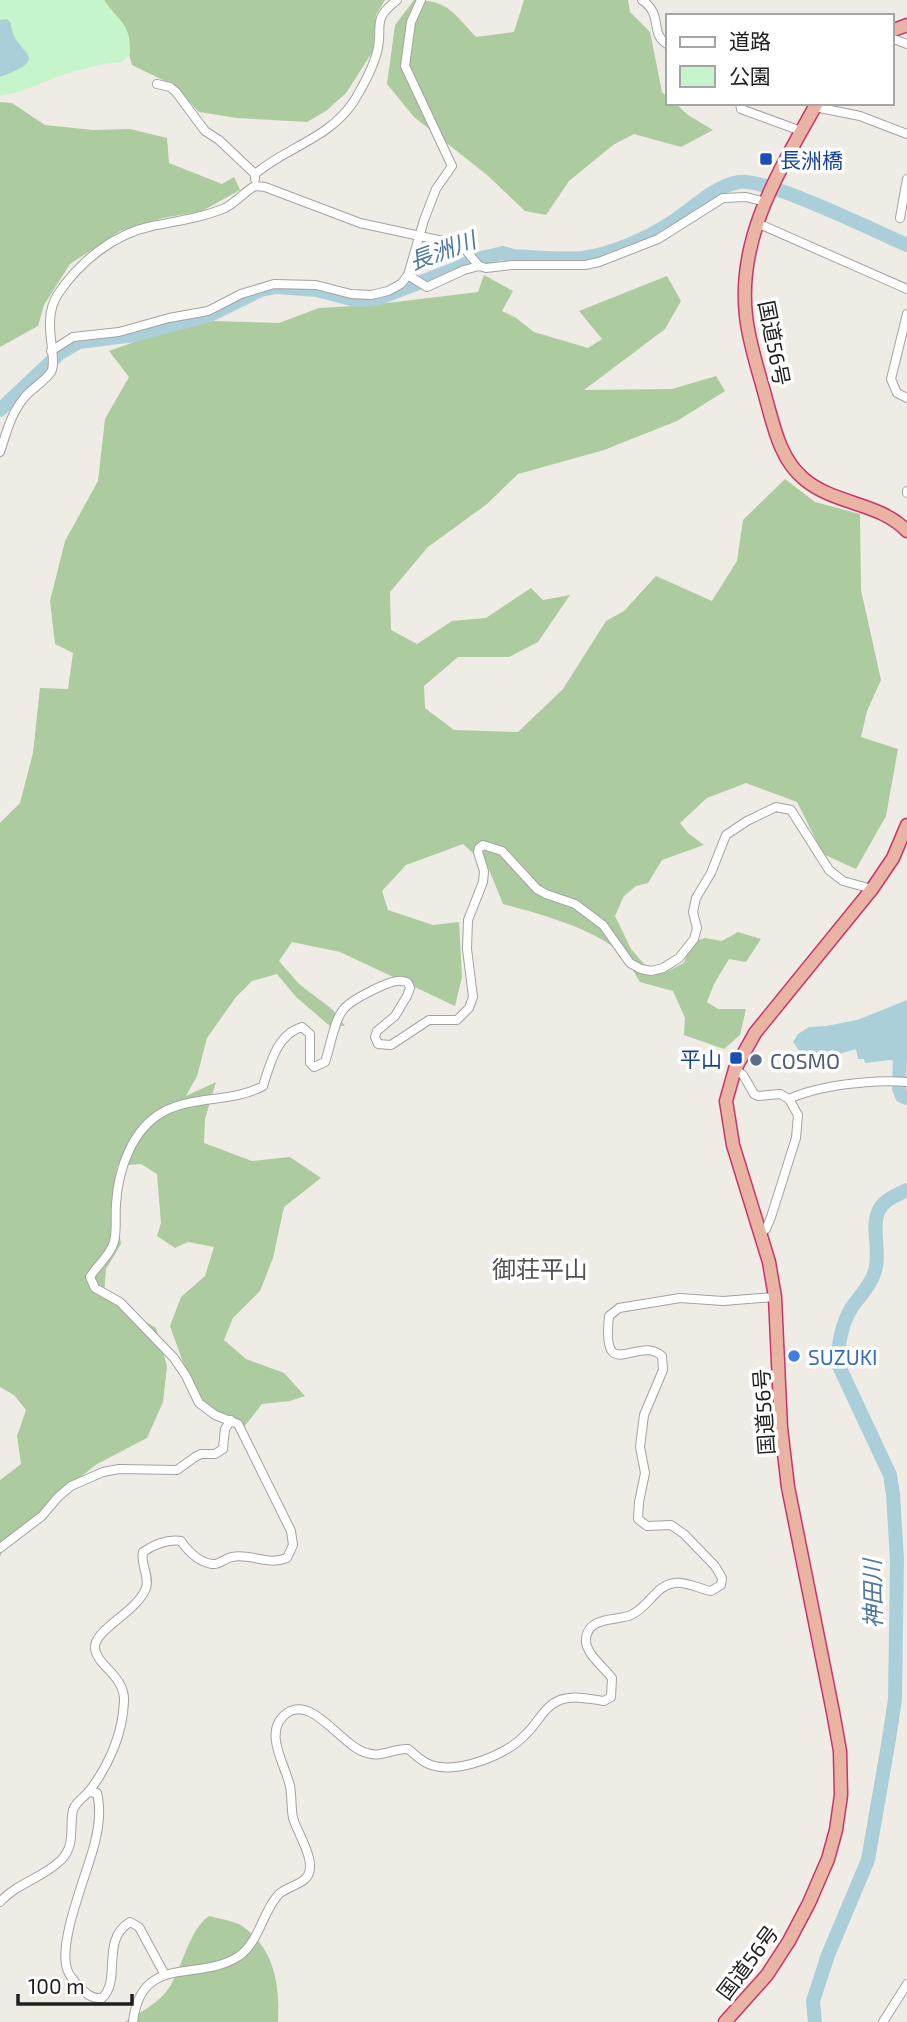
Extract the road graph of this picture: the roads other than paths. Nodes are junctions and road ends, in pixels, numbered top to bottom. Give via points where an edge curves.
1 (397, 0) edge
2 (421, 0) edge
3 (642, 0) edge
4 (666, 43) edge
5 (157, 83) dead end
6 (740, 105) edge
7 (816, 105) edge
8 (802, 131) junction
9 (907, 134) edge
10 (255, 174) junction
11 (907, 179) edge
12 (255, 186) junction
13 (766, 200) junction
14 (900, 218) dead end
15 (757, 222) junction
16 (420, 235) junction
17 (479, 266) junction
18 (408, 275) junction
19 (907, 289) edge
20 (907, 314) edge
21 (51, 351) junction
22 (907, 398) edge
23 (0, 452) edge
24 (907, 531) edge
25 (907, 825) edge
26 (872, 889) junction
27 (735, 1069) junction
28 (907, 1082) edge
29 (789, 1099) junction
30 (761, 1233) junction
31 (775, 1297) junction
32 (231, 1420) junction
33 (0, 1548) edge
34 (88, 1793) junction
35 (0, 1902) edge
36 (165, 1975) junction
37 (906, 1991) edge
38 (133, 2022) edge
39 (725, 2022) edge
40 (883, 2022) edge

1 - 10 street via 385,9 374,62 344,114 309,143 282,154
2 - 16 street via 411,22 405,66 452,166 436,189
3 - 4 street via 653,9 659,37
5 - 10 street via 176,92 205,131
6 - 8 street via 741,110
7 - 8 highway, 国道56号
7 - 9 street
8 - 13 highway, 国道56号
10 - 12 street
11 - 14 street
12 - 16 street via 360,223
12 - 21 street via 225,207 125,234 98,251 68,280 50,310
13 - 15 highway, 国道56号
13 - 17 street via 723,198 658,239 599,262
15 - 19 street
15 - 24 highway, 国道56号 via 748,252 746,316 778,441 788,461 810,484 881,512
16 - 17 street via 464,248
16 - 18 street
17 - 18 street via 427,287
18 - 21 street via 401,284 371,295 316,285 259,287 208,312 73,338
20 - 22 street via 891,379 897,393
21 - 23 street via 51,371 15,411
25 - 26 highway, 国道56号 via 893,858
26 - 27 highway, 国道56号 via 755,1033
26 - 32 street via 843,881 829,870 791,810 776,807 726,835 696,898 694,939 679,958 651,971 630,963 603,925 575,904 537,888 502,851 479,848 483,882 468,920 473,997 463,1016 429,1020 391,1045 378,1044 376,1031 395,1016 410,988 408,983 395,981 342,1010 325,1062 319,1066 310,1063 310,1034 296,1028 278,1046 262,1086 166,1110 151,1120 130,1149 122,1168 112,1249 90,1278 95,1288 120,1302 174,1358 199,1404
27 - 29 street via 754,1094 780,1094
27 - 30 highway, 国道56号 via 726,1101 733,1145
28 - 29 street via 872,1081
29 - 30 street via 798,1115 796,1138 771,1217
30 - 31 highway, 国道56号
31 - 36 street via 680,1298 619,1308 610,1316 608,1342 614,1352 653,1350 663,1361 645,1415 640,1447 645,1473 638,1519 647,1526 671,1525 684,1534 715,1566 721,1585 711,1591 672,1583 662,1587 642,1609 599,1622 591,1628 587,1647 612,1678 611,1697 604,1701 561,1700 519,1741 488,1758 443,1767 424,1762 408,1749 373,1755 354,1748 307,1710 286,1714 276,1729 276,1745 309,1872 280,1894 240,1955 220,1964
31 - 39 highway, 国道56号 via 788,1487 840,1751 841,1795 828,1859 789,1941 767,1975
32 - 33 street via 223,1449 215,1454 201,1454 177,1470 119,1469 71,1486 42,1516
32 - 34 street via 246,1437 291,1531 293,1545 287,1558 269,1562 232,1557 212,1564 172,1540 143,1552 146,1587 138,1602 96,1639 94,1649 122,1687 124,1699 112,1752
34 - 35 street via 76,1803 72,1839 63,1858
34 - 36 street via 97,1793 100,1814 77,1896 66,1954 68,1971 91,1996 102,1998 110,1988 115,1939 130,1922 139,1927
36 - 38 street via 143,1990
37 - 40 street

